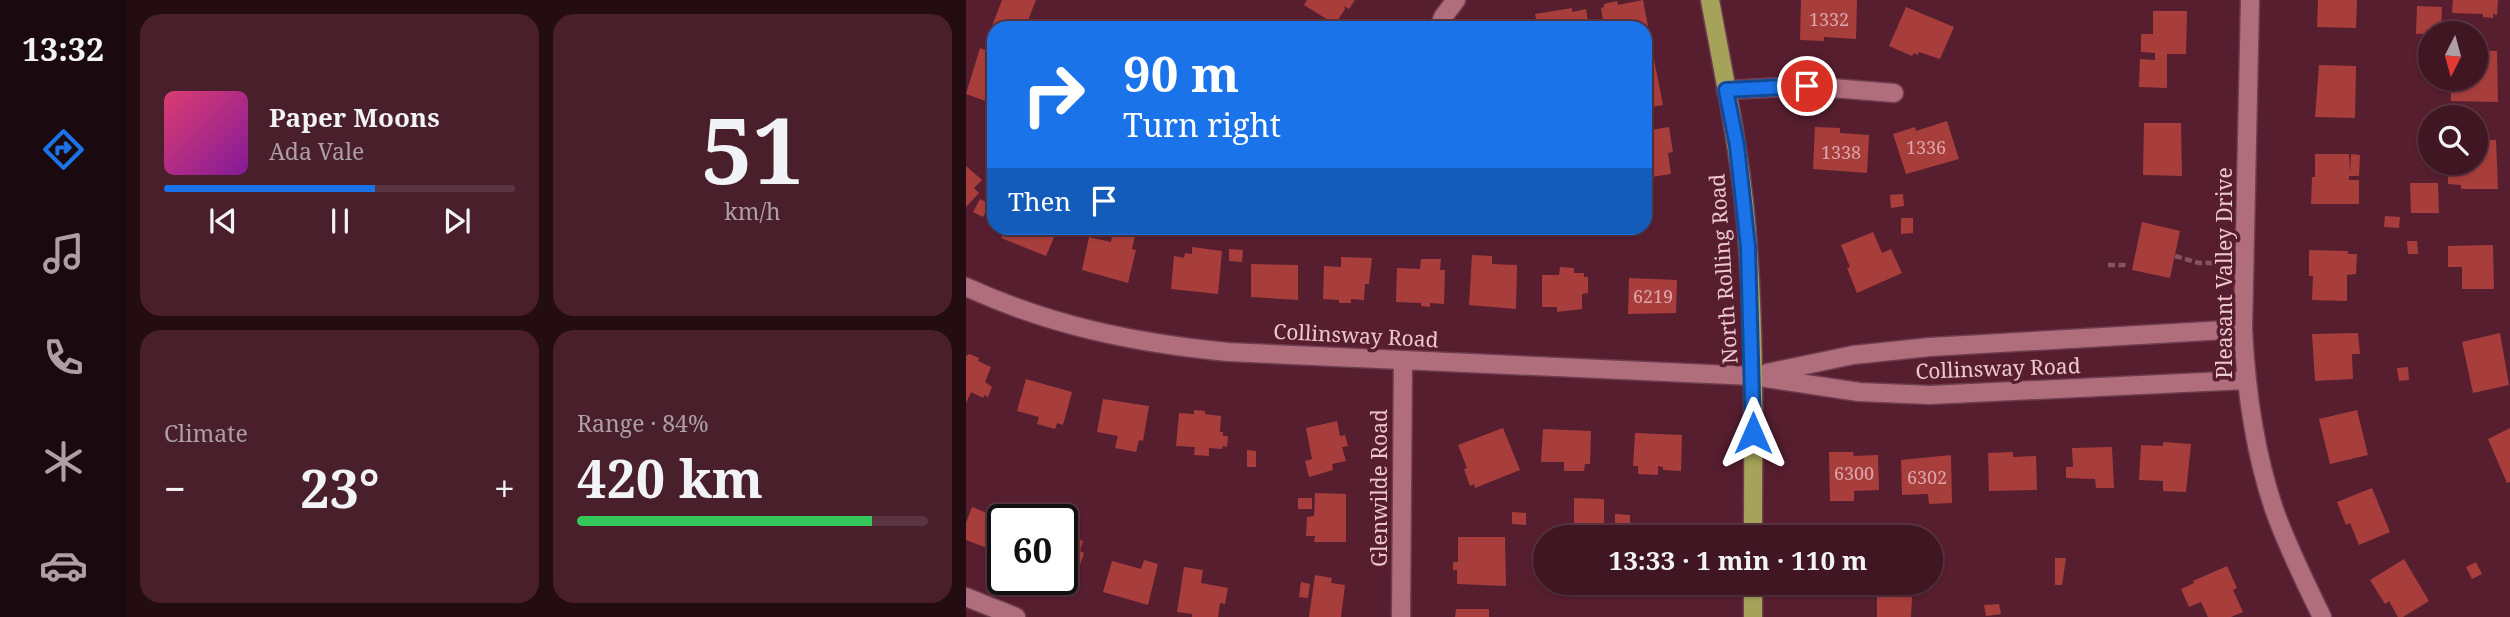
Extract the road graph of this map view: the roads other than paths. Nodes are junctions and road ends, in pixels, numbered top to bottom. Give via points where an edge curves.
1 (1456, 0) edge
2 (1710, 0) edge
3 (2250, 0) edge
4 (1442, 21) edge
5 (1726, 90) junction
6 (1894, 93) dead end
7 (966, 287) edge
8 (2242, 329) junction
9 (1403, 360) junction
10 (1753, 376) junction
11 (2245, 380) junction
12 (1753, 525) edge
13 (1753, 595) edge
14 (966, 597) edge
15 (1016, 617) edge
16 (1401, 617) edge
17 (1753, 617) edge
18 (2322, 617) edge

1 - 4 street
2 - 5 main road, North Rolling Road
3 - 8 street, Pleasant Valley Drive
5 - 6 street via 1807,86
5 - 10 main road, North Rolling Road via 1748,247
7 - 9 street, Collinsway Road via 1053,320 1155,344
8 - 10 street, Collinsway Road via 1853,355
8 - 11 street, Pleasant Valley Drive
9 - 10 street, Collinsway Road
9 - 16 street, Glenwilde Road
10 - 11 street, Collinsway Road via 1859,392 1930,395
10 - 12 main road, North Rolling Road
11 - 18 street, Pleasant Valley Drive via 2274,509
13 - 17 main road
14 - 15 street

